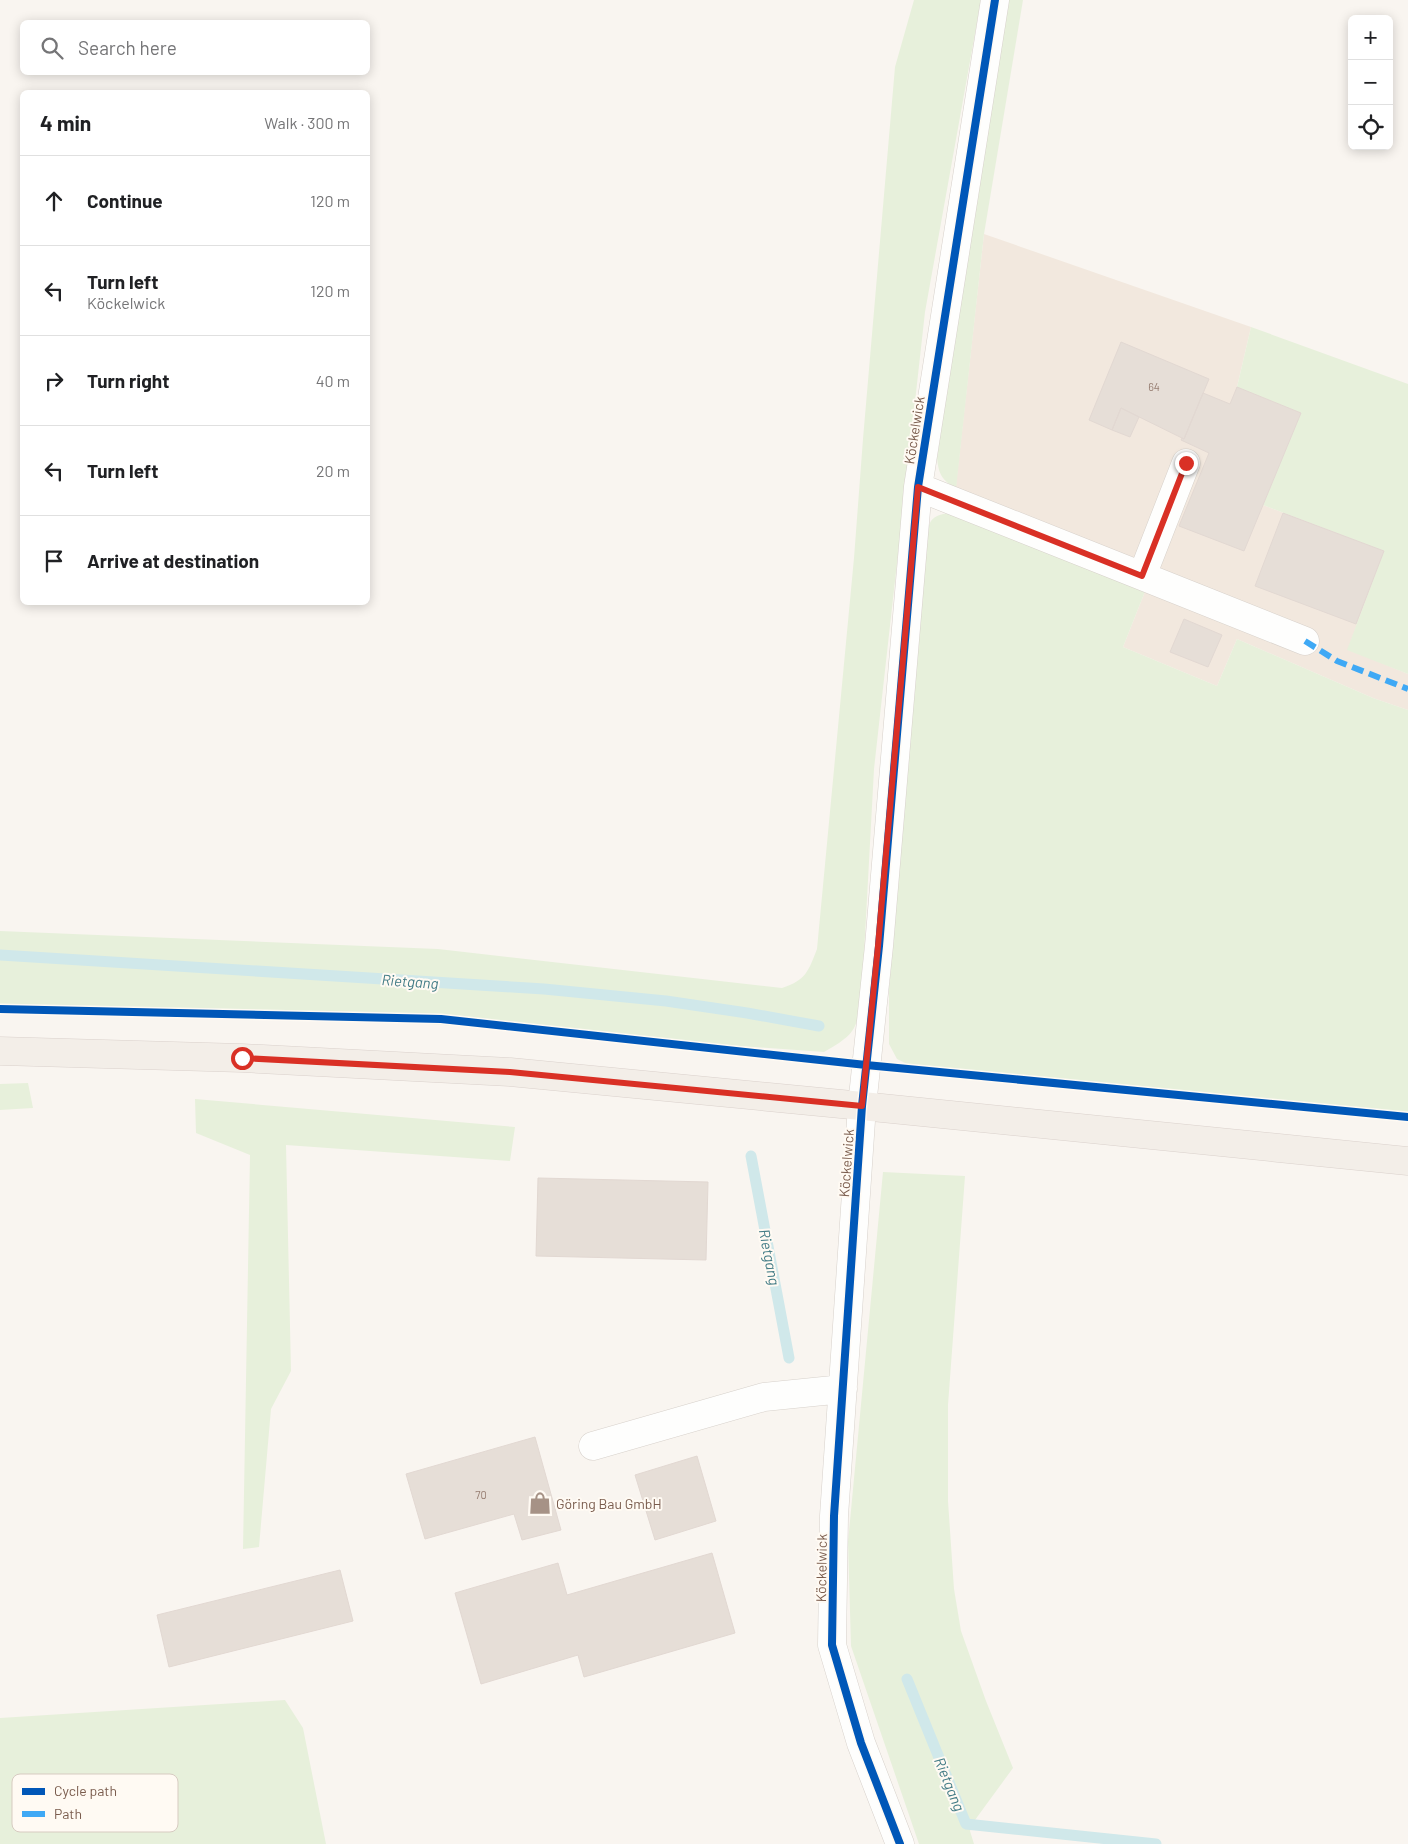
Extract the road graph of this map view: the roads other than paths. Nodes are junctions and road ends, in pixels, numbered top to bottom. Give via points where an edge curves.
1 (995, 0) edge
2 (1186, 463) dead end
3 (918, 487) junction
4 (1142, 576) junction
5 (1305, 640) dead end
6 (0, 1051) edge
7 (862, 1106) junction
8 (1408, 1161) edge
9 (843, 1389) junction
10 (593, 1446) dead end
11 (900, 1844) edge

1 - 3 street, Köckelwick
2 - 4 street
3 - 4 street
3 - 7 street, Köckelwick
4 - 5 street
6 - 7 main road via 242,1058 510,1072
7 - 8 main road
7 - 9 street, Köckelwick
9 - 10 street via 764,1397
9 - 11 street, Köckelwick via 834,1516 832,1645 861,1743

